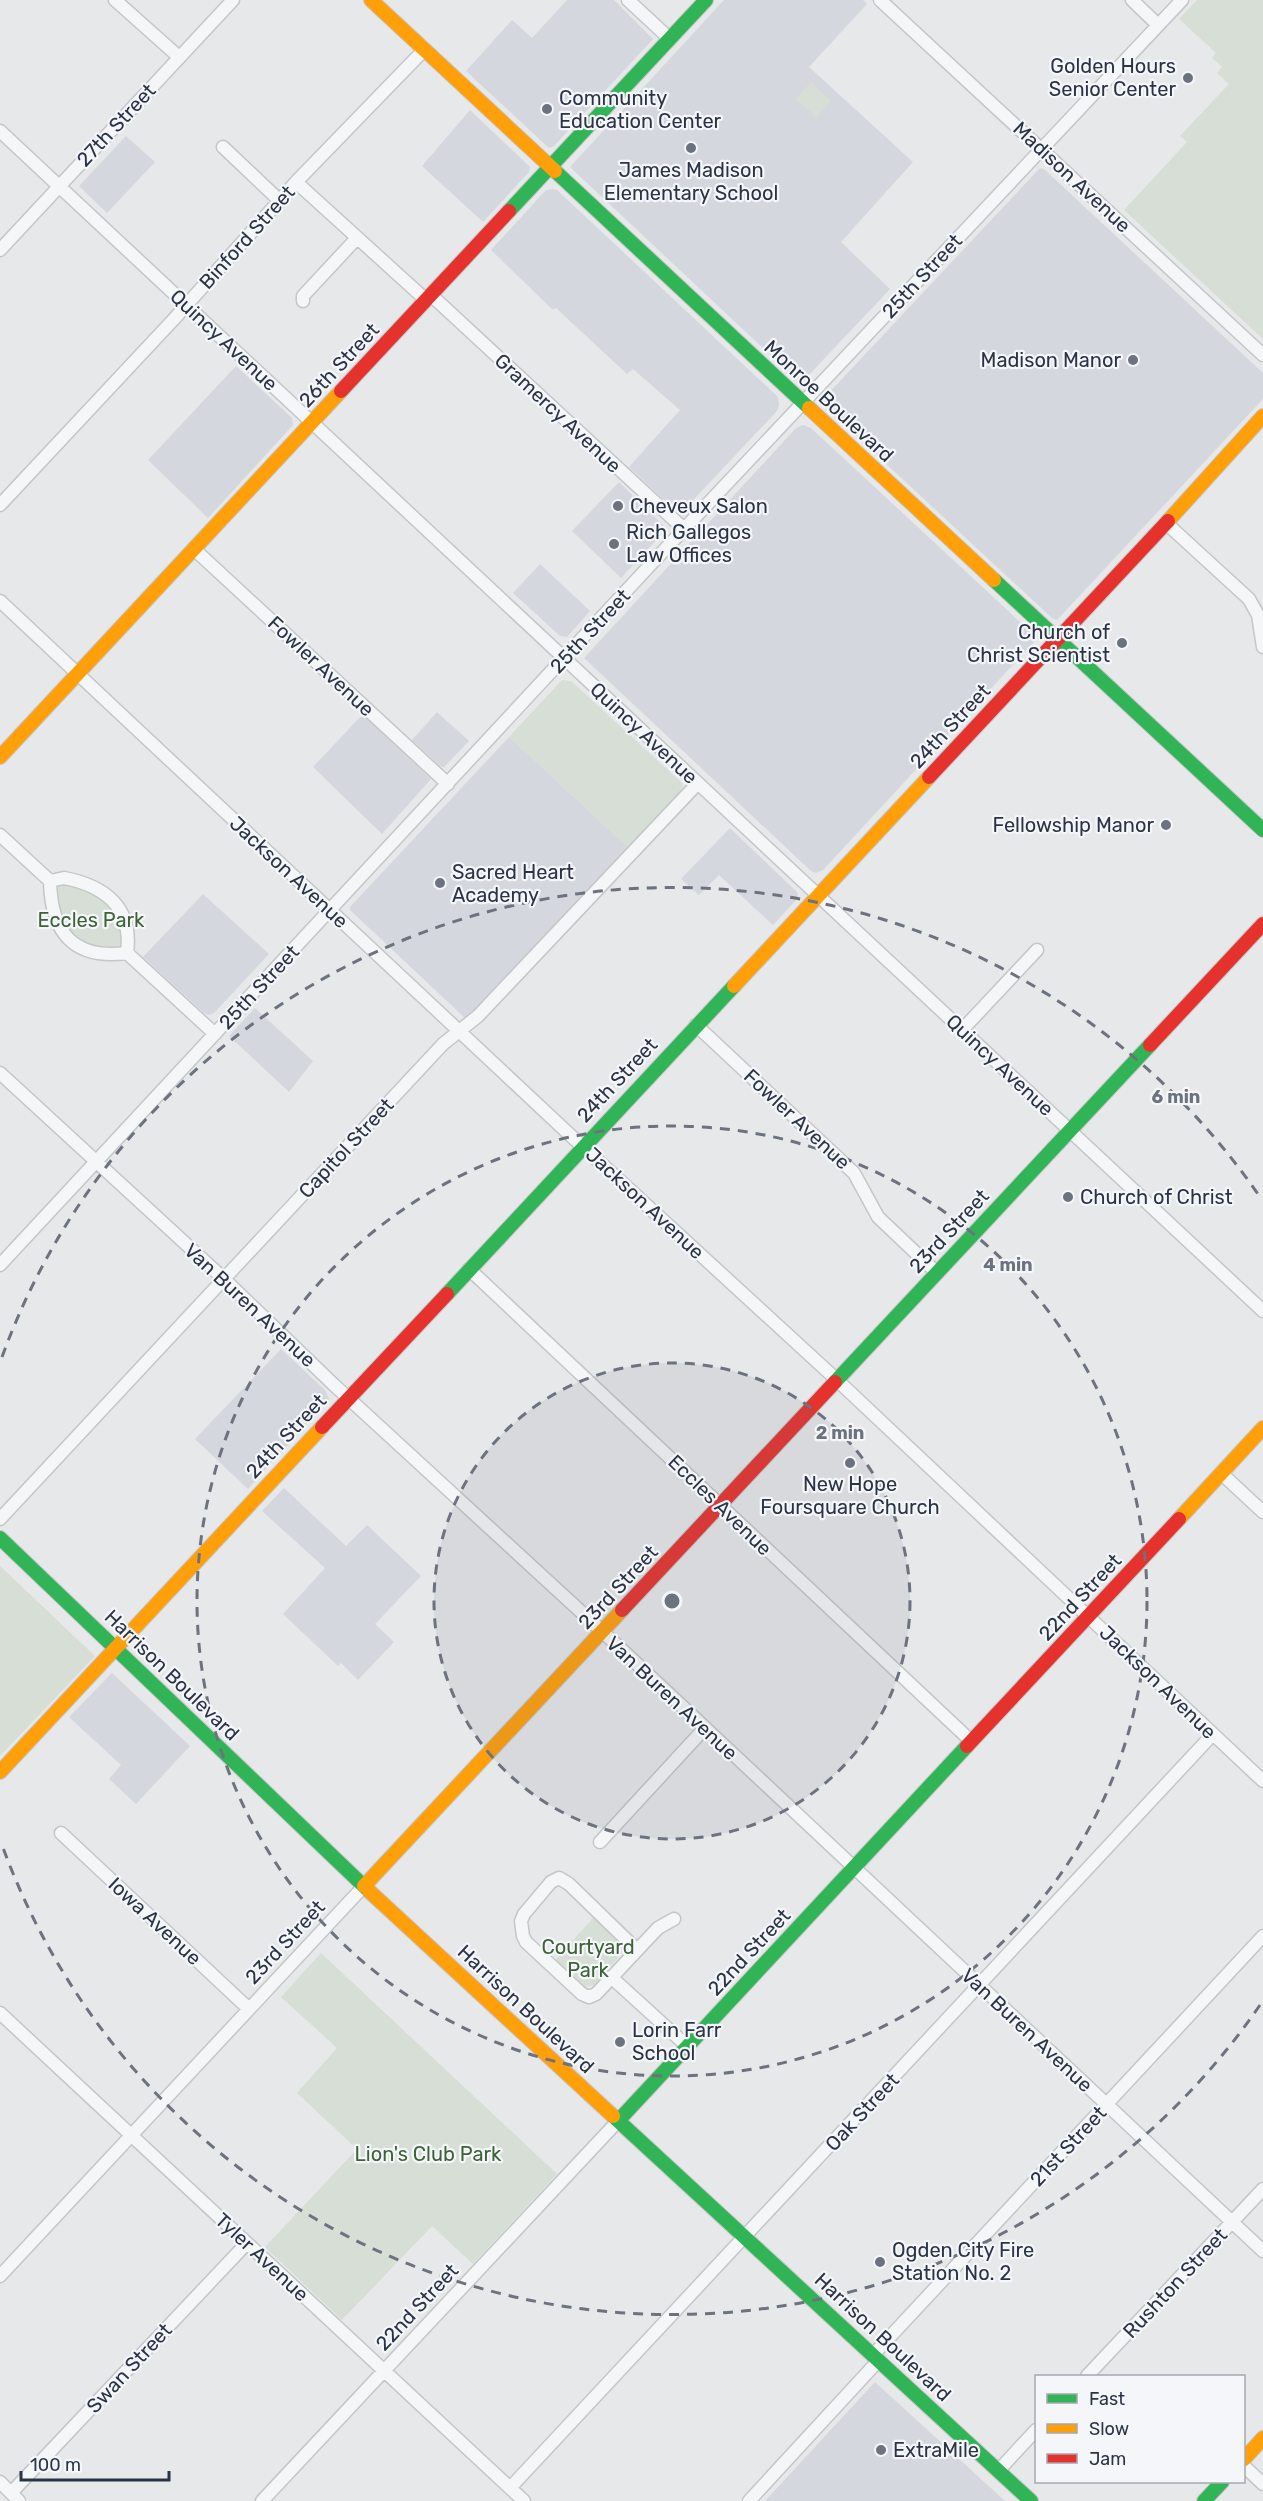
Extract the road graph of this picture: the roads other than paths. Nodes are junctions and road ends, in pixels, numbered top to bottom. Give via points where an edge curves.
1 (115, 0) edge
2 (233, 0) edge
3 (371, 0) edge
4 (628, 0) edge
5 (706, 0) edge
6 (880, 0) edge
7 (1132, 0) edge
8 (1182, 0) edge
9 (1158, 25) junction
10 (670, 39) junction
11 (423, 51) junction
12 (179, 57) junction
13 (0, 131) edge
14 (223, 147) dead end
15 (1042, 148) junction
16 (550, 167) junction
17 (296, 182) junction
18 (59, 186) junction
19 (280, 201) junction
20 (356, 239) junction
21 (0, 250) edge
22 (429, 298) junction
23 (303, 301) dead end
24 (185, 304) junction
25 (1263, 355) edge
26 (803, 403) junction
27 (1263, 416) edge
28 (313, 422) junction
29 (0, 504) edge
30 (1166, 523) junction
31 (685, 531) junction
32 (194, 549) junction
33 (0, 601) edge
34 (1057, 640) junction
35 (1263, 647) edge
36 (565, 659) junction
37 (78, 673) junction
38 (0, 757) edge
39 (698, 783) junction
40 (448, 784) junction
41 (1263, 830) edge
42 (0, 835) edge
43 (50, 881) junction
44 (818, 895) junction
45 (330, 911) junction
46 (1263, 924) edge
47 (1037, 950) dead end
48 (127, 953) junction
49 (696, 1025) junction
50 (962, 1030) junction
51 (460, 1032) junction
52 (215, 1035) junction
53 (0, 1073) edge
54 (1070, 1130) junction
55 (582, 1146) junction
56 (96, 1162) junction
57 (0, 1265) edge
58 (469, 1269) junction
59 (937, 1273) junction
60 (224, 1279) junction
61 (1263, 1311) edge
62 (837, 1380) junction
63 (348, 1398) junction
64 (1263, 1428) edge
65 (1221, 1473) junction
66 (719, 1506) junction
67 (1263, 1512) edge
68 (0, 1519) edge
69 (0, 1538) edge
70 (1089, 1617) junction
71 (603, 1632) junction
72 (116, 1648) junction
73 (704, 1729) junction
74 (1213, 1734) junction
75 (971, 1741) junction
76 (0, 1772) edge
77 (1263, 1781) edge
78 (61, 1833) dead end
79 (600, 1842) dead end
80 (853, 1868) junction
81 (364, 1886) junction
82 (674, 1919) dead end
83 (1263, 1936) edge
84 (637, 1950) junction
85 (611, 1977) junction
86 (980, 1986) junction
87 (249, 2009) junction
88 (0, 2013) edge
89 (687, 2046) junction
90 (1106, 2104) junction
91 (618, 2121) junction
92 (131, 2135) junction
93 (1263, 2189) edge
94 (1232, 2222) junction
95 (745, 2236) junction
96 (247, 2243) junction
97 (1263, 2251) edge
98 (0, 2276) edge
99 (876, 2358) junction
100 (384, 2370) junction
101 (1088, 2375) edge
102 (1035, 2431) edge
103 (1263, 2438) edge
104 (1245, 2458) edge
105 (1245, 2467) edge
106 (999, 2470) junction
107 (0, 2482) edge
108 (1220, 2483) edge
109 (1263, 2484) edge
110 (510, 2488) junction
111 (15, 2497) edge
112 (262, 2501) edge
113 (524, 2501) edge
114 (749, 2501) edge
115 (1031, 2501) edge
116 (1204, 2501) edge

1 - 12 street
2 - 12 street, 27th Street
3 - 11 street, Monroe Boulevard
4 - 10 street
5 - 10 street, 26th Street
6 - 15 street, Madison Avenue
7 - 9 street
8 - 9 street, 25th Street
9 - 15 street, 25th Street
10 - 16 street, 26th Street
11 - 16 street, Monroe Boulevard
11 - 17 street, Binford Street
12 - 18 street, 27th Street
13 - 18 street, Quincy Avenue
14 - 19 street
15 - 25 street, Madison Avenue
15 - 26 street, 25th Street
16 - 22 street, 26th Street
16 - 26 street, Monroe Boulevard
17 - 19 street, Binford Street
17 - 20 street, Gramercy Avenue
18 - 21 street, 27th Street
18 - 24 street, Quincy Avenue
19 - 24 street, Binford Street
20 - 22 street, Gramercy Avenue
20 - 23 street via 303,296
22 - 28 street, 26th Street
22 - 31 street, Gramercy Avenue
24 - 28 street, Quincy Avenue
24 - 29 street, Binford Street
26 - 31 street, 25th Street
26 - 34 street, Monroe Boulevard
27 - 30 street, 24th Street
28 - 32 street, 26th Street
28 - 36 street, Quincy Avenue
30 - 34 street, 24th Street
30 - 35 street via 1249,599 1258,615
31 - 36 street, 25th Street
32 - 37 street, 26th Street
32 - 40 street, Fowler Avenue
33 - 37 street, Jackson Avenue
34 - 41 street, Monroe Boulevard
34 - 44 street, 24th Street
36 - 39 street, Quincy Avenue
36 - 40 street, 25th Street
37 - 38 street, 26th Street
37 - 45 street, Jackson Avenue
39 - 44 street, Quincy Avenue
39 - 51 street, Capitol Street
40 - 45 street, 25th Street
42 - 43 street
43 - 48 street via 80,881 105,892 124,920 129,940
43 - 48 street via 54,915 64,935 90,953
44 - 49 street, 24th Street
44 - 50 street, Quincy Avenue
45 - 51 street, Jackson Avenue
45 - 52 street, 25th Street
46 - 54 street, 23rd Street
47 - 50 street
48 - 52 street
49 - 55 street, 24th Street
49 - 59 street, Fowler Avenue via 854,1173 878,1217
50 - 54 street, Quincy Avenue
51 - 55 street, Jackson Avenue
51 - 60 street, Capitol Street via 443,1044
52 - 56 street, 25th Street
53 - 56 street, Van Buren Avenue
54 - 59 street, 23rd Street
54 - 61 street, Quincy Avenue
55 - 58 street, 24th Street
55 - 62 street, Jackson Avenue
56 - 57 street, 25th Street
56 - 60 street, Van Buren Avenue
58 - 63 street, 24th Street
58 - 66 street, Eccles Avenue
59 - 62 street, 23rd Street
60 - 63 street, Van Buren Avenue
60 - 68 street, Capitol Street
62 - 66 street, 23rd Street
62 - 70 street, Jackson Avenue
63 - 71 street, Van Buren Avenue
63 - 72 street, 24th Street
64 - 65 street, 22nd Street
65 - 67 street
65 - 70 street, 22nd Street
66 - 71 street, 23rd Street
66 - 75 street, Eccles Avenue
69 - 72 street, Harrison Boulevard
70 - 74 street, Jackson Avenue
70 - 75 street, 22nd Street
71 - 73 street, Van Buren Avenue
71 - 81 street, 23rd Street
72 - 76 street, 24th Street
72 - 81 street, Harrison Boulevard
73 - 79 street
73 - 80 street, Van Buren Avenue
74 - 77 street, Jackson Avenue
74 - 86 street, Oak Street
75 - 80 street, 22nd Street
78 - 87 street, Iowa Avenue
80 - 86 street, Van Buren Avenue
80 - 89 street, 22nd Street
81 - 87 street, 23rd Street
81 - 91 street, Harrison Boulevard
82 - 84 street via 658,1928
83 - 90 street, 21st Street
84 - 85 street
84 - 85 street via 569,1884 559,1878 551,1882 521,1921 526,1942 585,1997 596,1994
85 - 89 street
86 - 90 street, Van Buren Avenue
86 - 95 street, Oak Street
87 - 92 street, 23rd Street
88 - 92 street, Tyler Avenue
89 - 91 street, 22nd Street
90 - 94 street, Van Buren Avenue
90 - 99 street, 21st Street
91 - 95 street, Harrison Boulevard
91 - 100 street, 22nd Street
92 - 96 street, Tyler Avenue
92 - 98 street, 23rd Street
93 - 94 street, Rushton Street
94 - 97 street, Van Buren Avenue
94 - 101 street, Rushton Street
95 - 99 street, Harrison Boulevard
95 - 110 street, Oak Street
96 - 100 street, Tyler Avenue
96 - 111 street, Swan Street
99 - 106 street, Harrison Boulevard
99 - 114 street, 21st Street
100 - 110 street, Tyler Avenue
100 - 112 street, 22nd Street
102 - 106 street
103 - 104 street
105 - 109 street
106 - 115 street, Harrison Boulevard
107 - 111 street
108 - 116 street
110 - 113 street, Tyler Avenue

